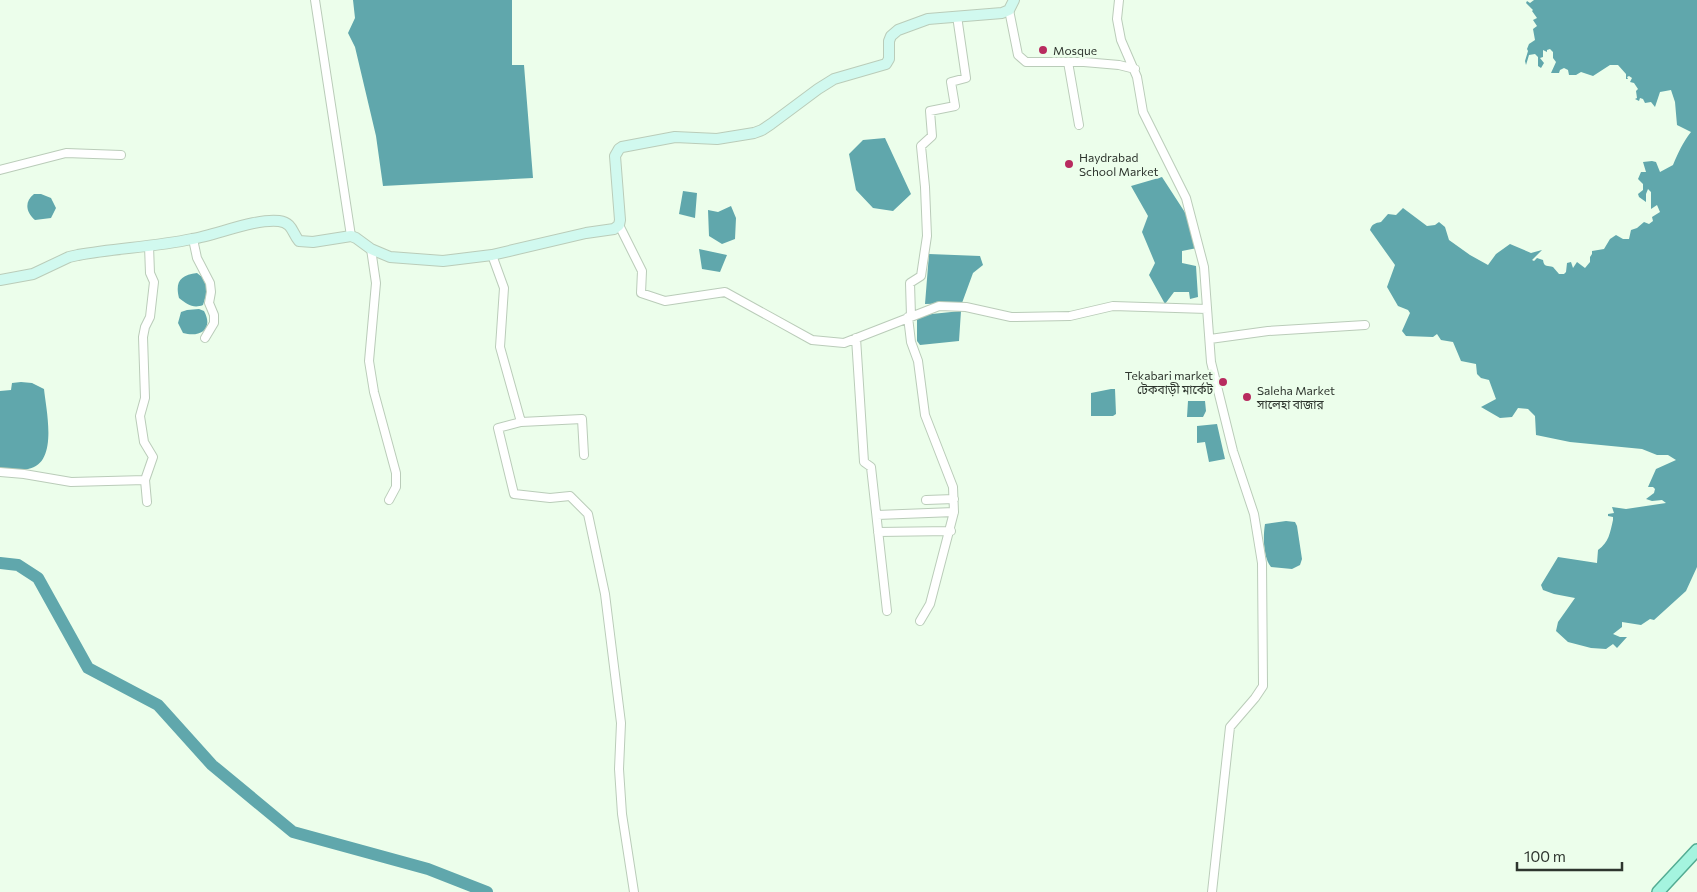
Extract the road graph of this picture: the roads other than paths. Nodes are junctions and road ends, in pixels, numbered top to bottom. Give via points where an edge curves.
1 (315, 0) edge
2 (1014, 0) edge
3 (1119, 0) edge
4 (1009, 10) junction
5 (957, 16) junction
6 (1068, 62) junction
7 (1135, 69) junction
8 (1079, 125) dead end
9 (121, 155) dead end
10 (0, 170) edge
11 (619, 225) junction
12 (351, 236) junction
13 (193, 239) junction
14 (149, 246) junction
15 (372, 249) junction
16 (492, 255) junction
17 (0, 280) edge
18 (1207, 310) junction
19 (910, 317) junction
20 (1365, 325) dead end
21 (205, 338) dead end
22 (856, 338) junction
23 (1210, 339) junction
24 (520, 422) junction
25 (584, 455) dead end
26 (0, 472) edge
27 (145, 480) junction
28 (954, 499) junction
29 (389, 500) dead end
30 (926, 500) dead end
31 (147, 502) dead end
32 (954, 512) junction
33 (876, 514) junction
34 (951, 530) junction
35 (878, 532) junction
36 (887, 611) dead end
37 (920, 621) dead end
38 (1697, 850) edge
39 (634, 892) edge
40 (1212, 892) edge
41 (1658, 892) edge

1 - 12 street
2 - 4 street
3 - 7 street via 1117,20 1121,40
4 - 5 street
4 - 6 street via 1018,55 1022,60
5 - 11 street via 928,19 898,30 889,41 886,64 834,79 762,130 723,138 675,137 622,146 615,156
5 - 19 street via 966,78 951,82 955,106 930,111 932,136 921,146 927,236 921,276 910,283
6 - 7 street
6 - 8 street
7 - 18 street via 1143,112 1186,198 1204,267
9 - 10 street via 66,153
11 - 16 street via 614,229
11 - 22 street via 642,271 641,294 666,302 725,292 812,340 844,343
12 - 13 street via 300,241 292,227 279,221
12 - 15 street
13 - 14 street
13 - 21 street via 197,258 210,283 209,304 214,315 214,324
14 - 17 street via 69,257 40,272
14 - 27 street via 150,273 154,282 150,318 143,337 145,398 140,416 144,442 153,457
15 - 16 street via 390,257 443,261
15 - 29 street via 376,283 369,361 396,473 396,487
16 - 24 street via 504,288 500,347
18 - 19 street via 1113,306 1070,316 1011,318 966,307 939,306
18 - 23 street
19 - 22 street
19 - 28 street via 911,342 918,361 925,415 953,488
20 - 23 street via 1268,331
22 - 33 street via 864,462 871,467
23 - 40 street via 1211,362 1233,451 1254,514 1262,563 1263,686 1230,727
24 - 25 street via 582,419
24 - 39 street via 498,428 514,494 550,498 570,496 588,514 605,594 621,723 621,796
26 - 27 street via 71,482
27 - 31 street
28 - 30 street
28 - 32 street
32 - 33 street
32 - 34 street
33 - 35 street
34 - 35 street
34 - 37 street via 930,604
35 - 36 street
38 - 41 main road

